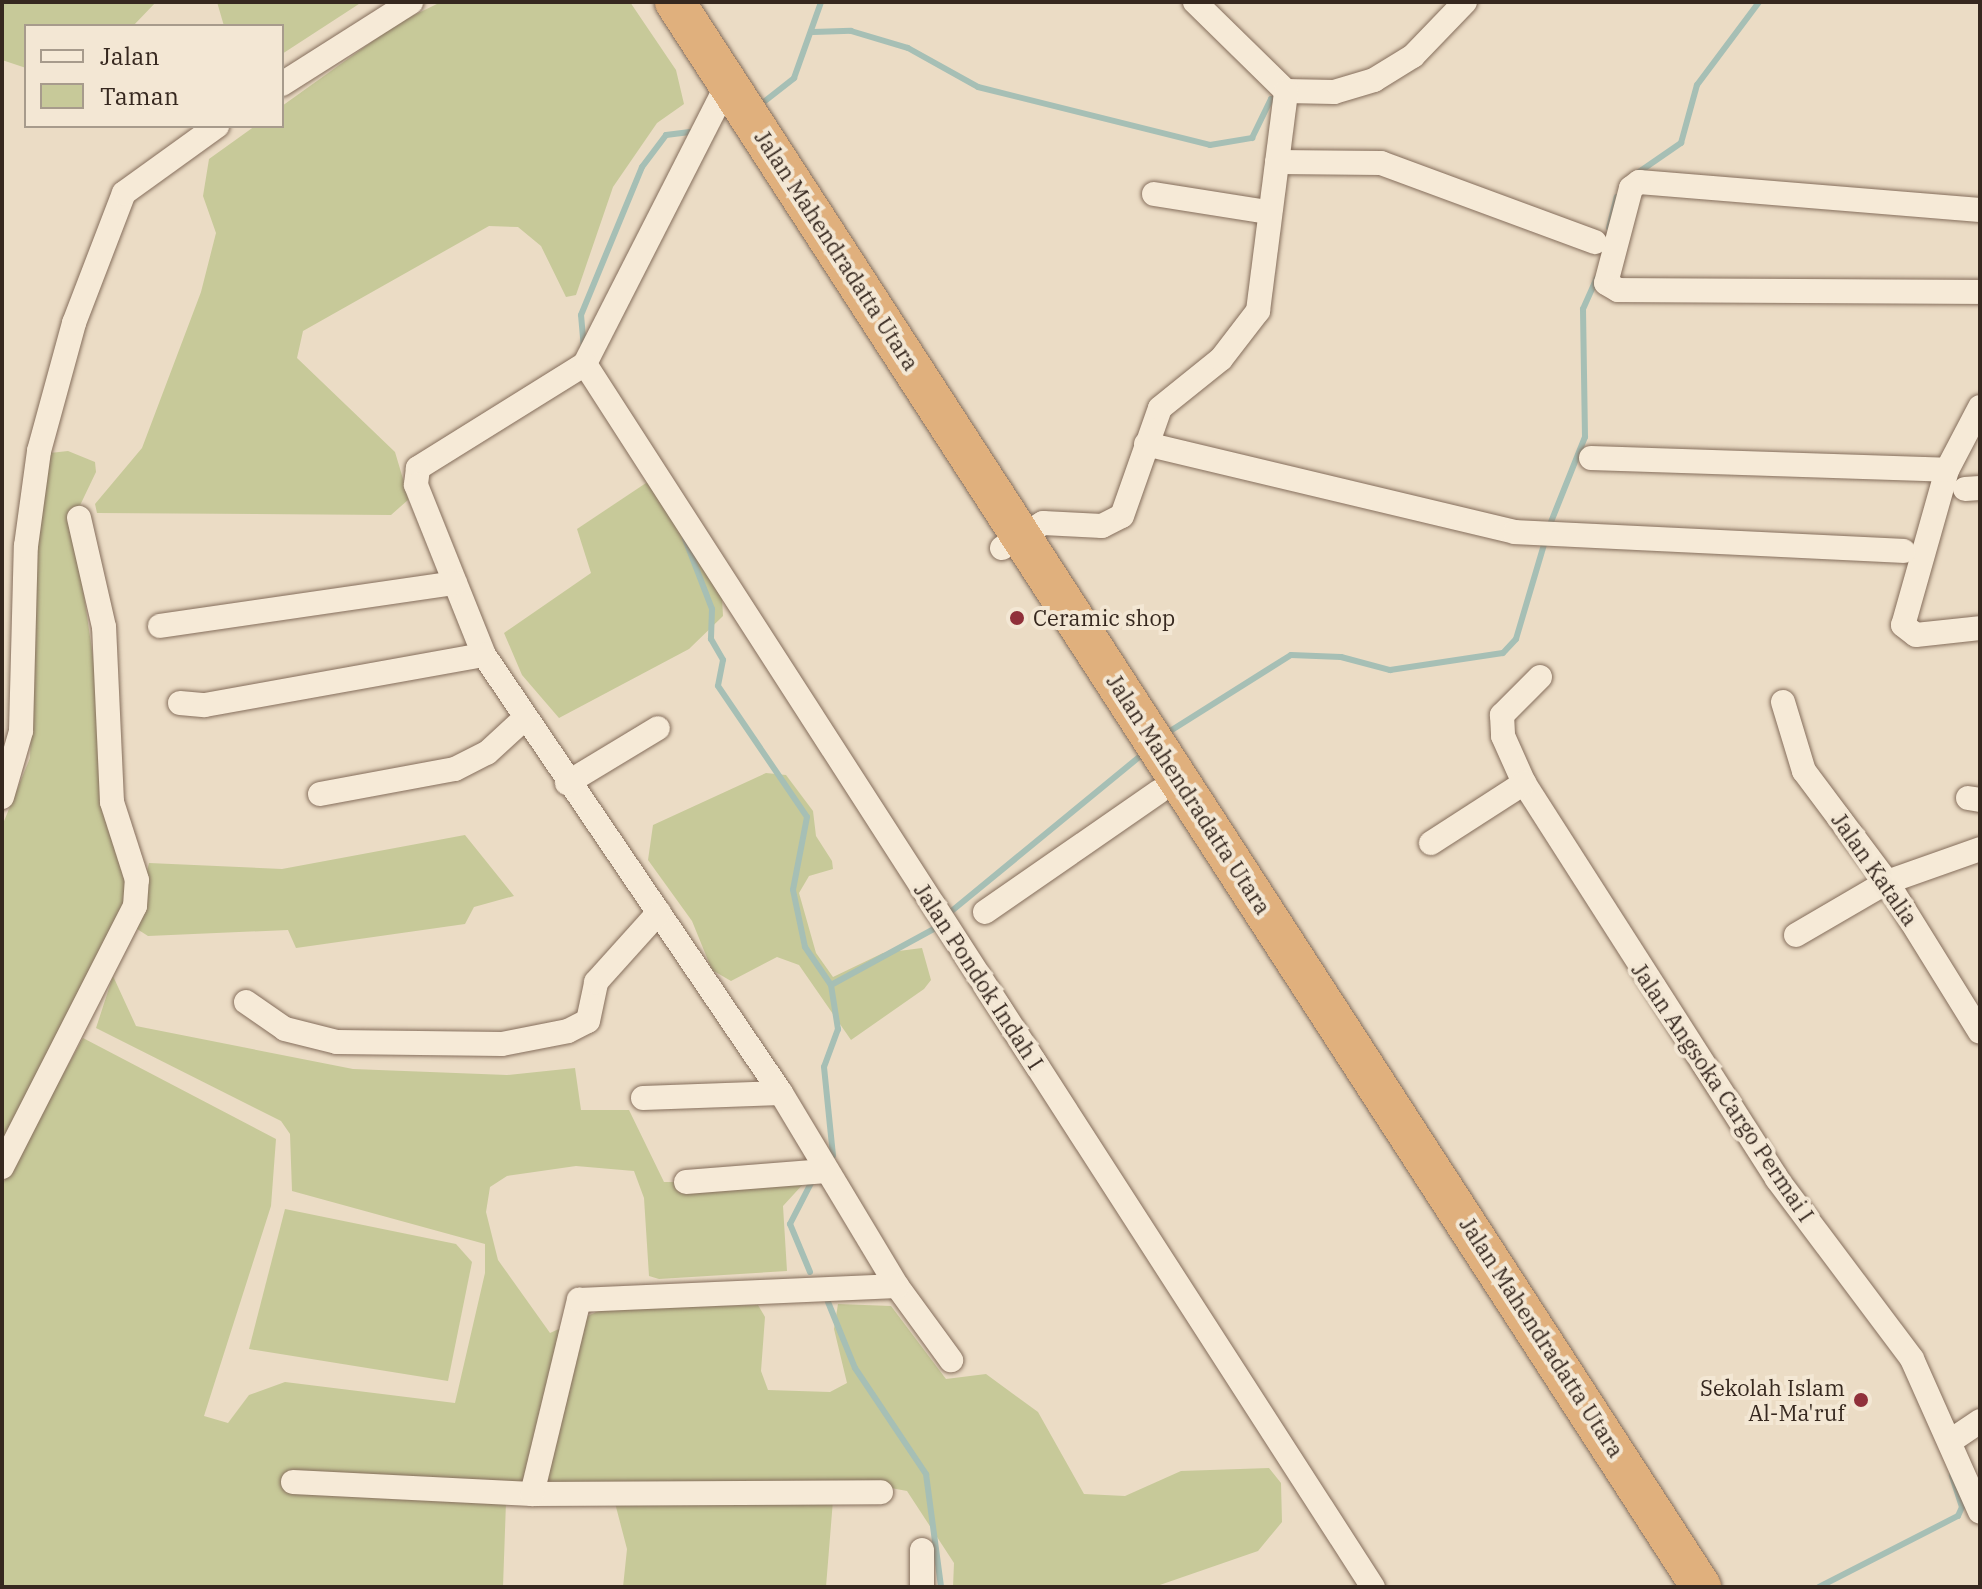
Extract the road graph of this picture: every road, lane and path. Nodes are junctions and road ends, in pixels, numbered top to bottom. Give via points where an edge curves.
1 (411, 2) edge
2 (648, 2) edge
3 (675, 2) edge
4 (1195, 2) edge
5 (1465, 2) edge
6 (284, 83) edge
7 (1286, 91) junction
8 (721, 95) junction
9 (214, 128) edge
10 (1277, 162) junction
11 (1154, 194) dead end
12 (1980, 210) edge
13 (1268, 212) junction
14 (1595, 242) dead end
15 (1980, 292) edge
16 (585, 364) junction
17 (1980, 407) edge
18 (1146, 444) junction
19 (1591, 458) dead end
20 (1947, 470) junction
21 (79, 518) dead end
22 (1012, 542) junction
23 (14, 545) edge
24 (1904, 551) dead end
25 (455, 583) junction
26 (160, 626) dead end
27 (1980, 628) edge
28 (484, 655) junction
29 (1540, 677) dead end
30 (1783, 702) dead end
31 (180, 703) dead end
32 (524, 719) junction
33 (658, 728) dead end
34 (567, 783) junction
35 (1524, 783) junction
36 (1158, 792) junction
37 (320, 794) dead end
38 (2, 797) edge
39 (1431, 843) dead end
40 (1980, 849) edge
41 (1887, 882) junction
42 (659, 912) junction
43 (985, 912) dead end
44 (1796, 935) dead end
45 (246, 1002) dead end
46 (1973, 1004) edge
47 (1980, 1032) edge
48 (781, 1093) junction
49 (643, 1098) dead end
50 (2, 1167) edge
51 (826, 1171) junction
52 (686, 1182) dead end
53 (897, 1286) junction
54 (951, 1360) dead end
55 (1980, 1421) edge
56 (1952, 1440) junction
57 (293, 1482) dead end
58 (881, 1492) dead end
59 (532, 1494) junction
60 (1980, 1512) edge
61 (922, 1550) dead end
62 (922, 1587) edge
63 (1373, 1587) edge
64 (1671, 1587) edge
65 (1701, 1587) edge

1 - 6 street
2 - 8 highway, Jalan Mahendradatta Utara
3 - 8 highway, Jalan Mahendradatta Utara
4 - 7 street
5 - 7 street via 1413,56 1374,80 1334,92
7 - 10 street
8 - 16 street
8 - 22 highway, Jalan Mahendradatta Utara
9 - 23 street via 124,193 74,323
10 - 13 street
10 - 14 street via 1381,163
11 - 13 street
12 - 15 street via 1639,182 1631,188 1606,283 1618,290
13 - 18 street via 1258,311 1221,359 1160,408
16 - 25 street via 418,468 416,485
16 - 63 street, Jalan Pondok Indah I
17 - 20 street
18 - 22 street via 1122,516 1102,526 1043,523
18 - 24 street via 1515,532
19 - 20 street
20 - 27 street via 1903,625 1916,635
21 - 50 street via 104,627 112,802 137,880 135,906
22 - 36 highway, Jalan Mahendradatta Utara
22 - 65 highway, Jalan Mahendradatta Utara
23 - 38 street via 21,731
25 - 26 street
25 - 28 street
28 - 31 street via 205,705
28 - 32 street
29 - 35 street, Jalan Angsoka Cargo Permai I via 1502,715 1503,736
30 - 41 street, Jalan Katalia via 1804,771
32 - 34 street
32 - 37 street via 455,769
33 - 34 street
34 - 42 street
35 - 39 street
35 - 56 street, Jalan Angsoka Cargo Permai I via 1777,1179 1912,1359
36 - 43 street
36 - 64 highway, Jalan Mahendradatta Utara
40 - 41 street
41 - 44 street
41 - 46 street, Jalan Katalia
42 - 45 street via 596,982 588,1021 568,1031 502,1044 337,1042 285,1029
42 - 48 street
46 - 47 street, Jalan Katalia
48 - 49 street
48 - 51 street
51 - 52 street
51 - 53 street
53 - 54 street
53 - 59 street via 579,1300
55 - 56 street
56 - 60 street, Jalan Angsoka Cargo Permai I
57 - 59 street
58 - 59 street
61 - 62 street

